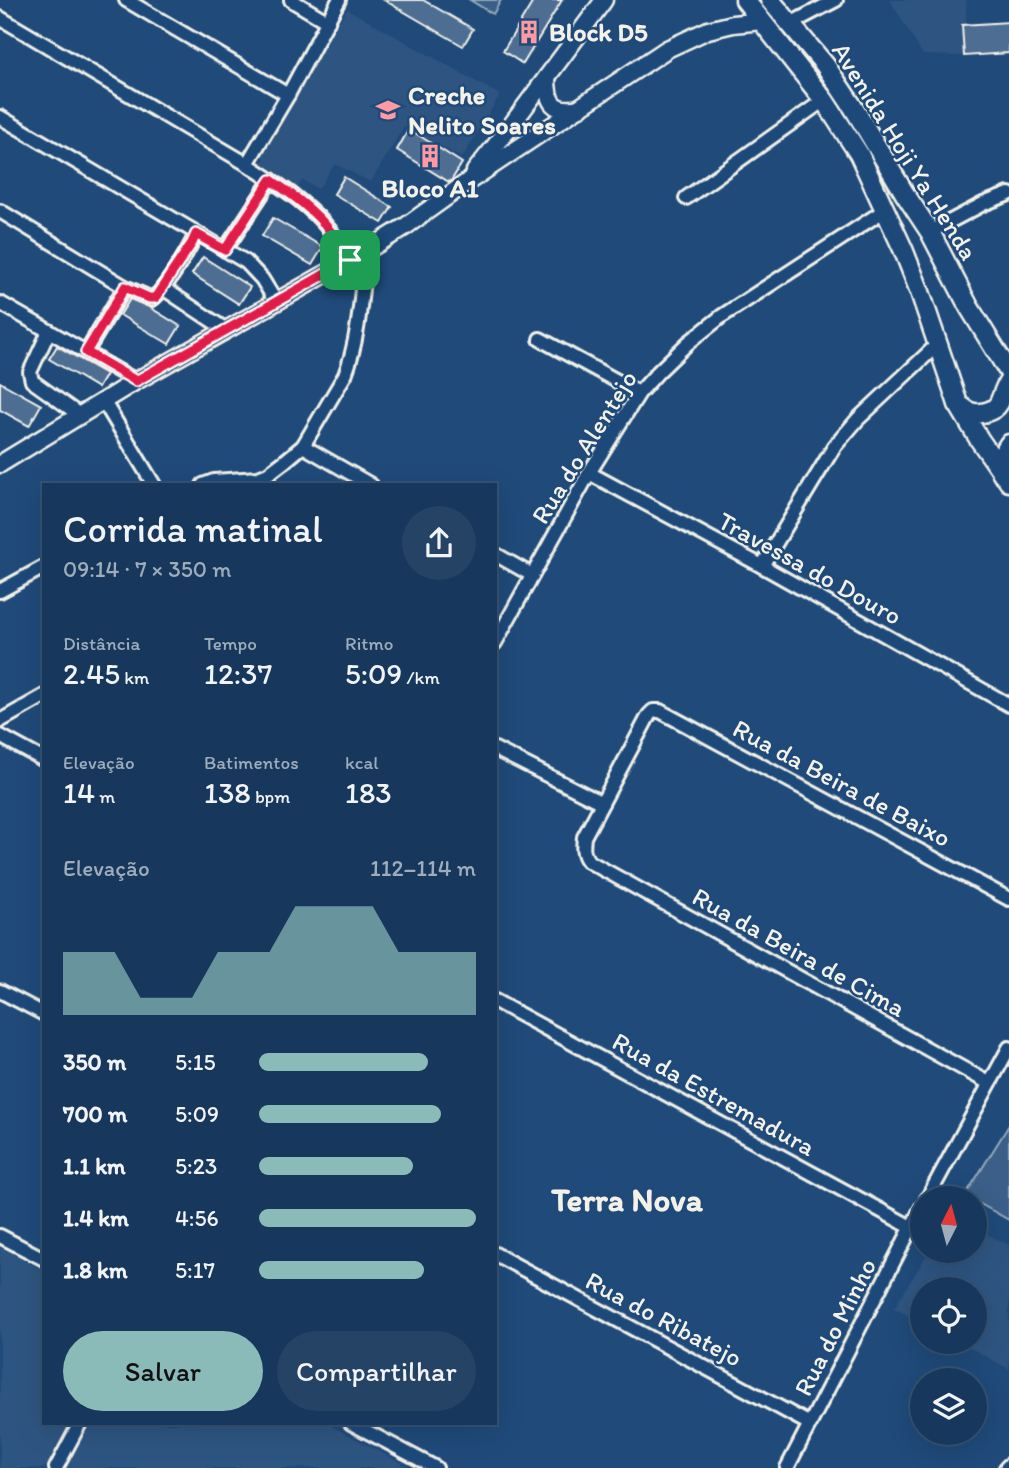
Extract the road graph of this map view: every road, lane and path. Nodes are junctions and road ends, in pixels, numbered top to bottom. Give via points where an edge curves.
1 (126, 0) edge
2 (291, 0) edge
3 (339, 0) edge
4 (604, 0) edge
5 (745, 0) edge
6 (770, 0) edge
7 (836, 0) edge
8 (0, 18) edge
9 (762, 21) junction
10 (328, 22) junction
11 (790, 24) junction
12 (547, 78) junction
13 (288, 95) junction
14 (824, 100) junction
15 (580, 108) junction
16 (0, 117) edge
17 (247, 164) junction
18 (271, 180) junction
19 (466, 183) junction
20 (1009, 194) edge
21 (686, 198) dead end
22 (885, 210) junction
23 (0, 211) edge
24 (929, 232) junction
25 (196, 234) junction
26 (225, 250) junction
27 (366, 251) junction
28 (350, 260) junction
29 (125, 287) junction
30 (159, 293) junction
31 (276, 302) junction
32 (0, 303) edge
33 (226, 330) junction
34 (49, 331) junction
35 (540, 339) dead end
36 (938, 344) junction
37 (86, 352) junction
38 (1009, 372) edge
39 (136, 381) junction
40 (1009, 381) edge
41 (639, 393) junction
42 (104, 402) junction
43 (958, 404) junction
44 (81, 416) junction
45 (1009, 444) edge
46 (303, 446) junction
47 (0, 464) edge
48 (589, 474) junction
49 (1006, 478) edge
50 (153, 483) edge
51 (208, 483) edge
52 (367, 483) edge
53 (497, 555) edge
54 (762, 566) junction
55 (42, 568) edge
56 (533, 575) junction
57 (0, 591) edge
58 (497, 639) edge
59 (42, 697) edge
60 (1009, 705) edge
61 (0, 721) edge
62 (0, 736) edge
63 (497, 750) edge
64 (42, 759) edge
65 (601, 803) junction
66 (1009, 899) edge
67 (0, 991) edge
68 (497, 1002) edge
69 (42, 1013) edge
70 (1009, 1048) edge
71 (989, 1083) junction
72 (934, 1186) edge
73 (910, 1226) edge
74 (910, 1229) edge
75 (0, 1236) edge
76 (497, 1255) edge
77 (42, 1258) edge
78 (810, 1424) junction
79 (79, 1425) edge
80 (355, 1425) edge
81 (56, 1468) edge
82 (436, 1468) edge
83 (787, 1468) edge

1 - 13 street
2 - 10 street
3 - 10 street
4 - 12 street
5 - 9 main road, Avenida Hoji Ya Henda
6 - 11 main road, Avenida Hoji Ya Henda
7 - 11 street
8 - 17 street
9 - 14 main road, Avenida Hoji Ya Henda
9 - 15 street via 708,30 667,49
10 - 13 street
11 - 24 main road, Avenida Hoji Ya Henda via 825,65
12 - 15 street via 551,102 559,109
12 - 19 street
13 - 17 street
14 - 21 street
14 - 22 main road, Avenida Hoji Ya Henda via 859,154
15 - 19 street
16 - 25 street
17 - 18 street
18 - 26 street
18 - 28 street via 317,216
19 - 27 street
20 - 24 street
22 - 36 main road, Avenida Hoji Ya Henda
22 - 41 street, Rua do Alentejo via 722,316
23 - 29 street
24 - 38 main road, Avenida Hoji Ya Henda
25 - 26 street
25 - 30 street
26 - 31 street via 246,262
27 - 28 street
27 - 46 street via 350,362
28 - 31 street
29 - 30 street via 149,298
29 - 37 street
30 - 33 street
31 - 33 street
32 - 34 street
33 - 39 street
34 - 37 street
34 - 44 street via 30,372 32,382
35 - 41 street
36 - 43 main road, Avenida Hoji Ya Henda
36 - 54 street via 834,447
37 - 39 street
39 - 42 street
40 - 43 main road via 998,406 990,411 969,412
41 - 48 street, Rua do Alentejo
42 - 44 street
42 - 50 street
43 - 49 main road, Avenida Hoji Ya Henda
44 - 47 street
45 - 49 main road via 1002,456
46 - 51 street via 268,474
46 - 52 street
48 - 54 street, Travessa do Douro
48 - 56 street, Rua do Alentejo
53 - 56 street
54 - 60 street, Travessa do Douro
55 - 57 street
56 - 58 street, Rua do Alentejo
59 - 61 street
62 - 64 street
63 - 65 street
65 - 66 street, Rua da Beira de Baixo via 649,715 660,711
65 - 71 street, Rua da Beira de Cima via 584,836 588,861
67 - 69 street
68 - 73 street, Rua da Estremadura
70 - 71 street
71 - 72 street
74 - 78 street, Rua do Minho
75 - 77 street
76 - 78 street, Rua do Ribatejo
78 - 83 street, Rua do Minho
79 - 81 street
80 - 82 street

